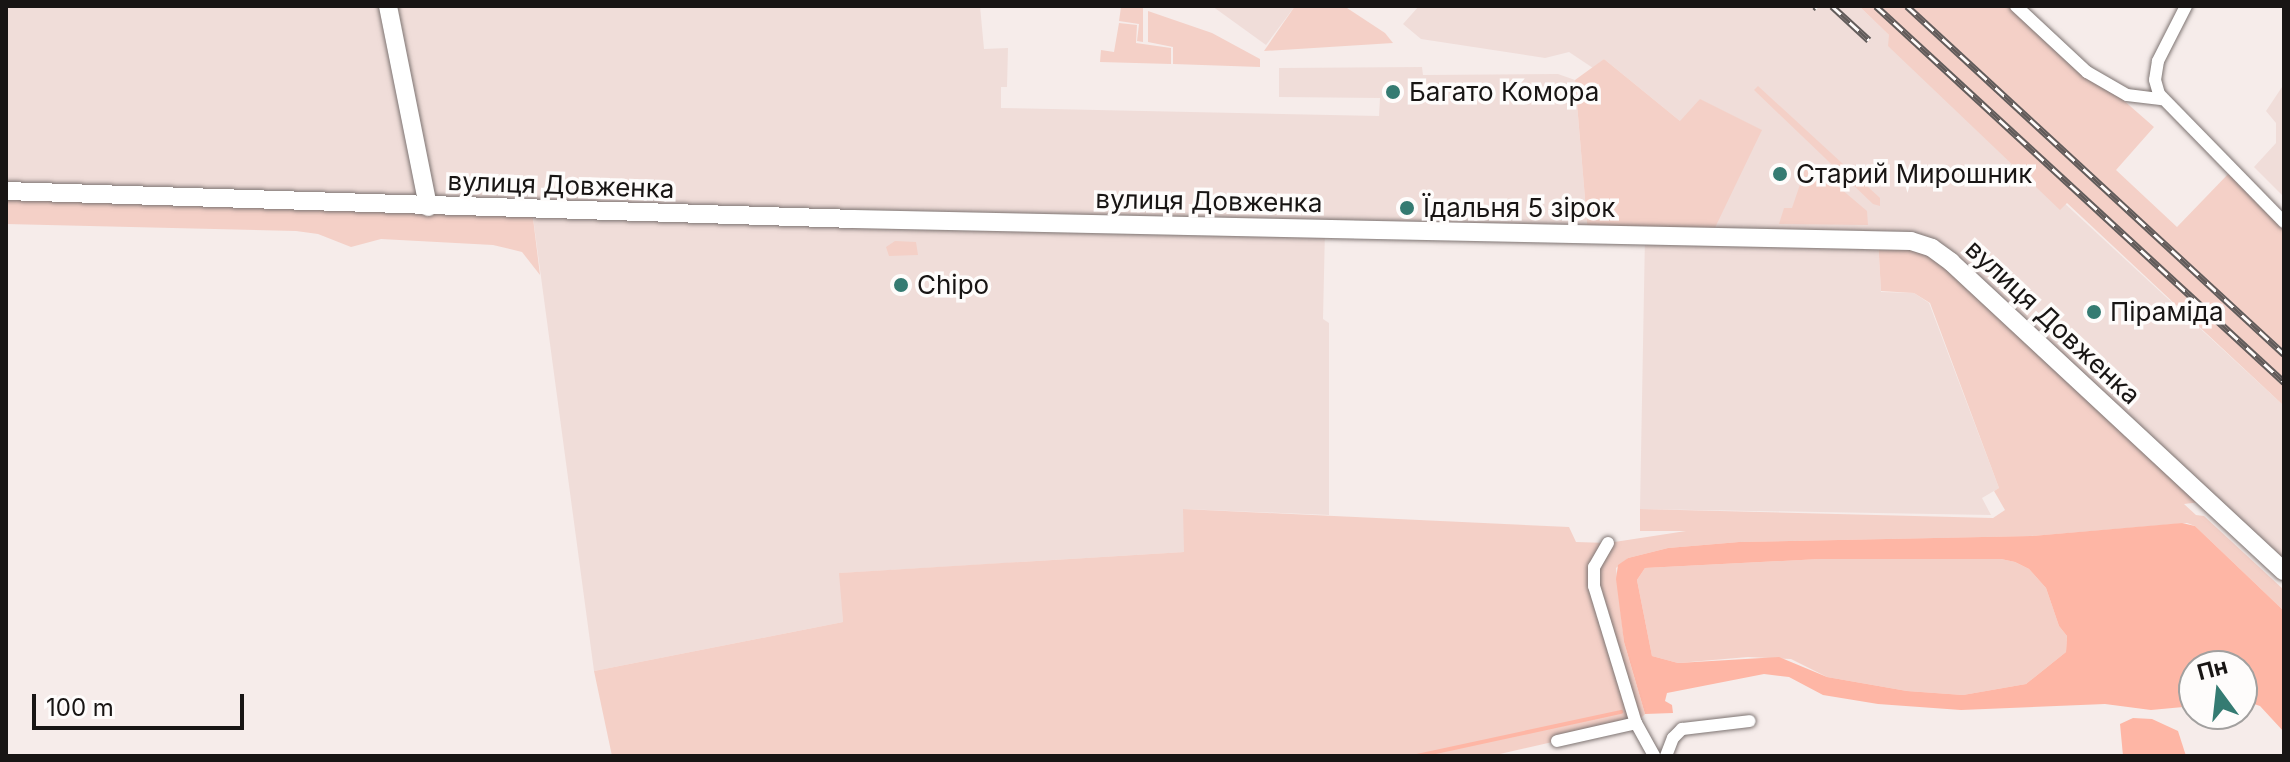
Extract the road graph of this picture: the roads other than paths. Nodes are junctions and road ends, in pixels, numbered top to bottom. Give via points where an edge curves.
1 (388, 6) edge
2 (2016, 6) edge
3 (2186, 6) edge
4 (2161, 99) junction
5 (6, 191) edge
6 (428, 207) junction
7 (2284, 222) edge
8 (1608, 543) dead end
9 (2284, 571) edge
10 (1750, 721) dead end
11 (1636, 723) junction
12 (1557, 741) dead end
13 (1654, 756) edge
14 (1666, 756) edge

1 - 6 main road
2 - 4 street via 2087,72 2127,95
3 - 4 street via 2158,61 2155,80
4 - 7 street
5 - 6 main road, вулиця Довженка
6 - 9 main road, вулиця Довженка via 1911,241 1951,262
8 - 11 street via 1592,576
10 - 14 street via 1685,728 1675,734
11 - 12 street
11 - 13 street

